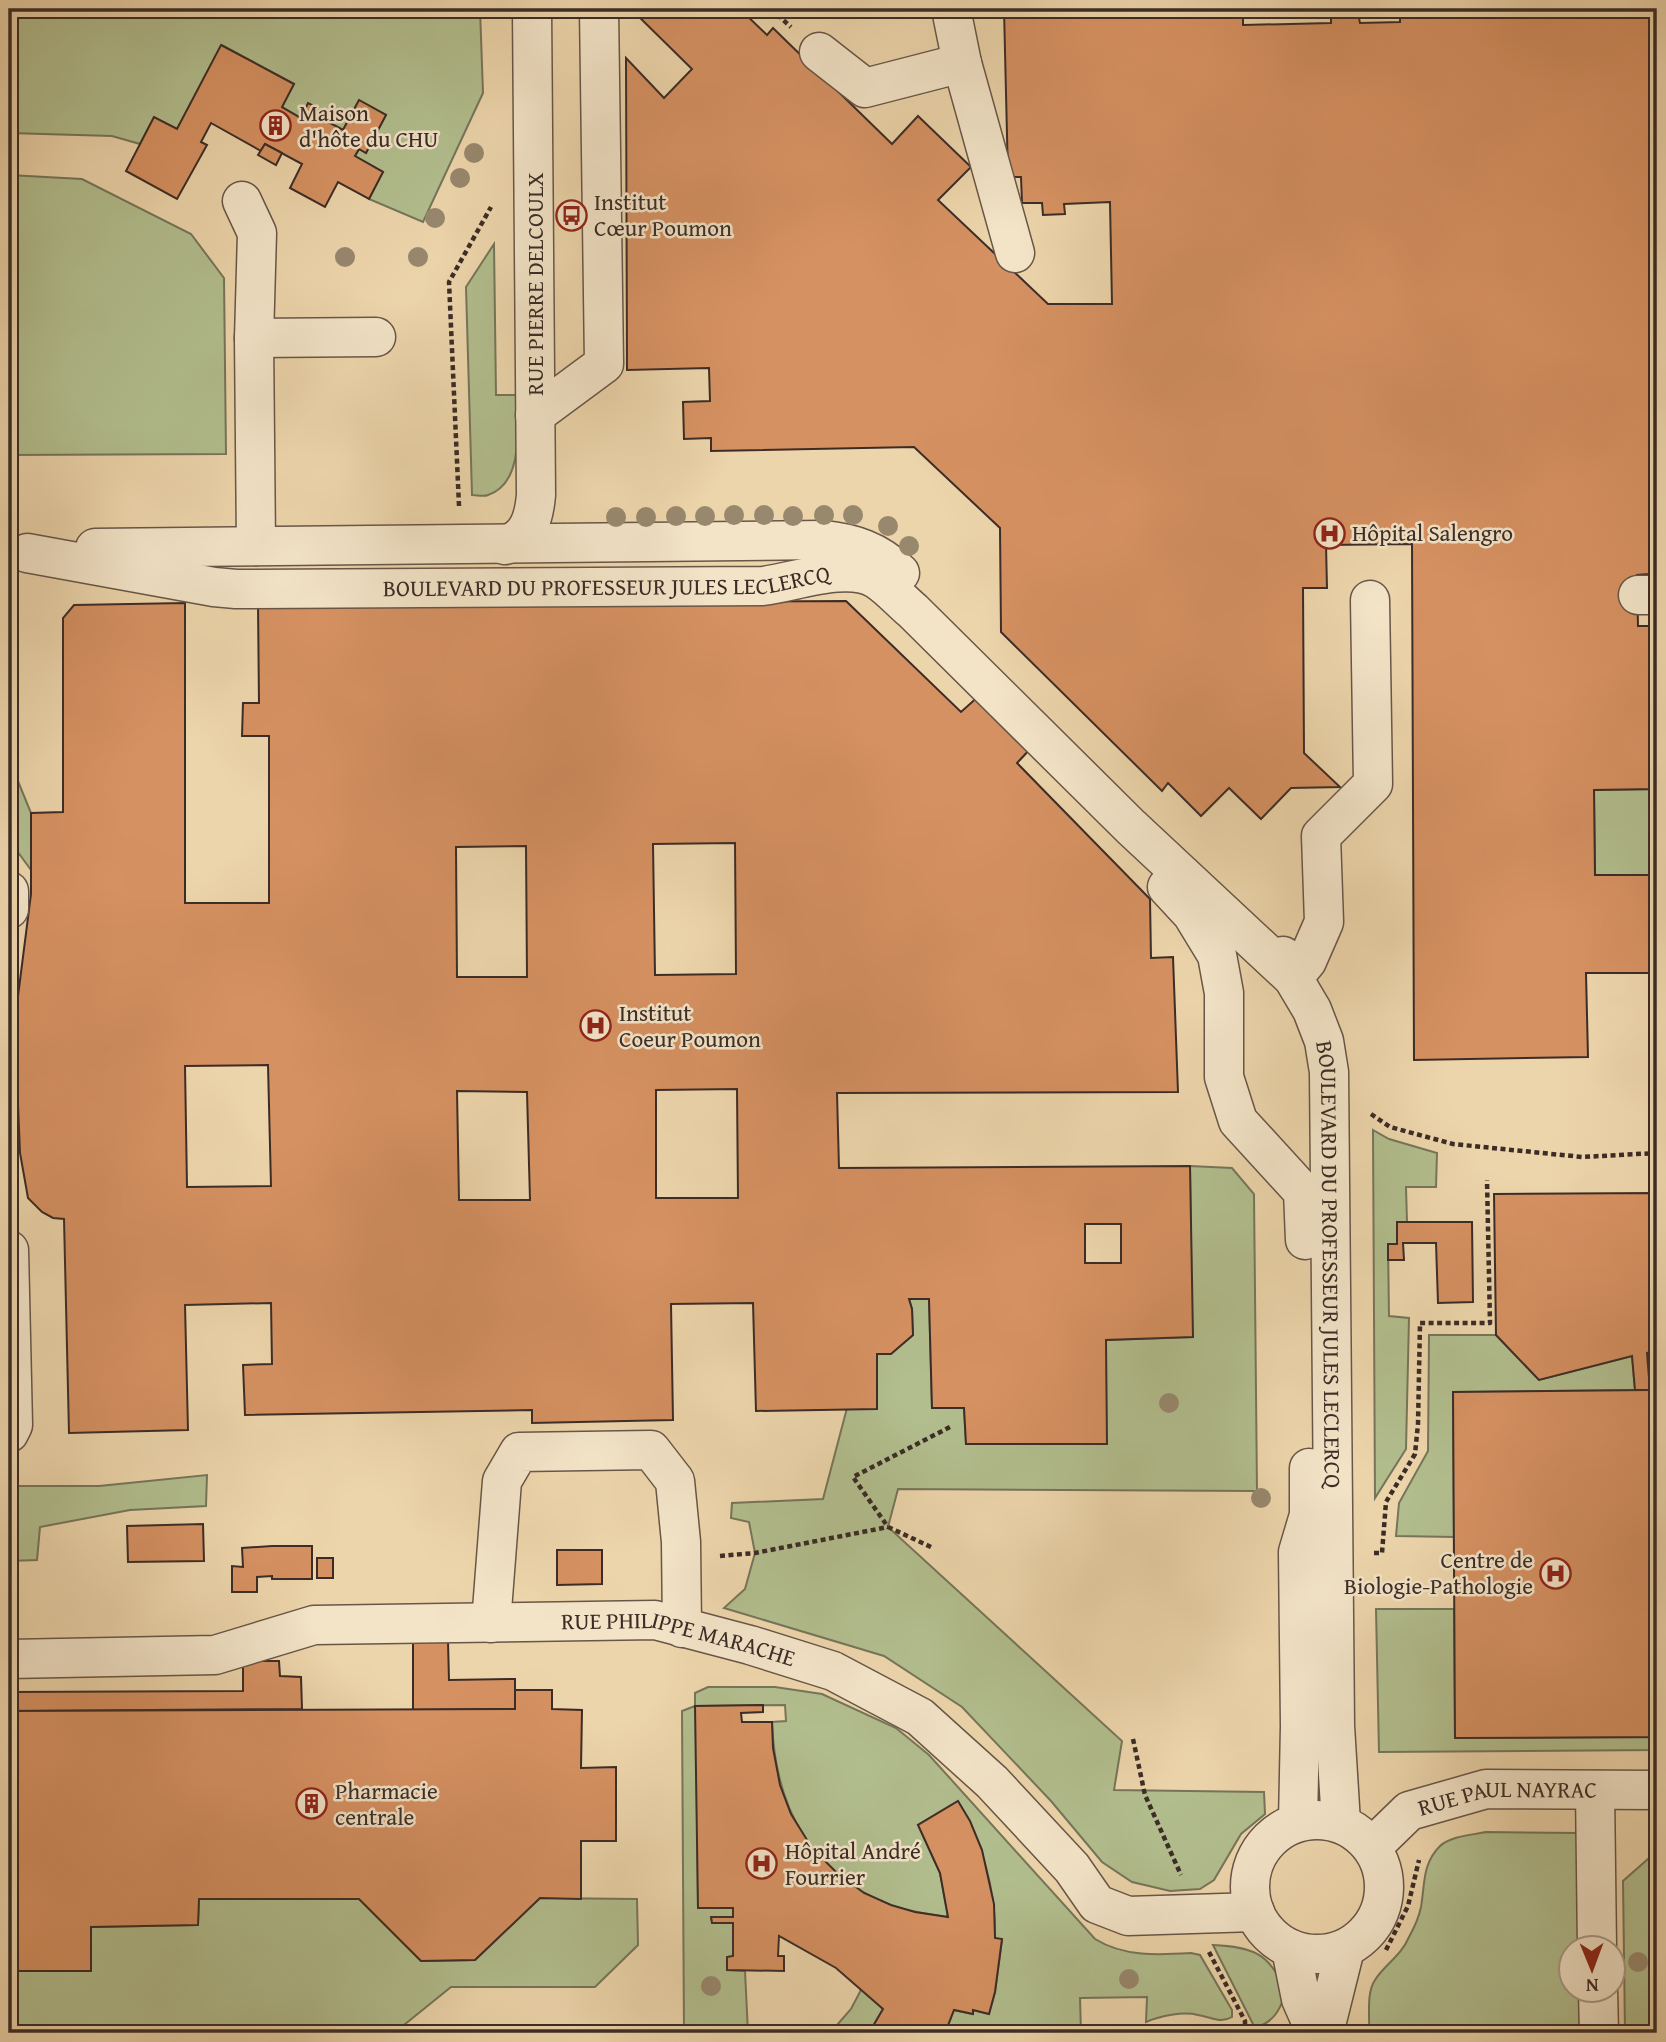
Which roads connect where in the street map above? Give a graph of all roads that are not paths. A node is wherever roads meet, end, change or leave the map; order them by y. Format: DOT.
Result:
graph roads {
  1 [pos="532,9"];
  2 [pos="599,9"];
  3 [pos="951,9"];
  4 [pos="819,52"];
  5 [pos="962,63"];
  6 [pos="243,201"];
  7 [pos="1015,253"];
  8 [pos="376,337"];
  9 [pos="254,338"];
  10 [pos="535,415"];
  11 [pos="505,545"];
  12 [pos="256,546"];
  13 [pos="15,547"];
  14 [pos="1370,600"];
  15 [pos="1101,796"];
  16 [pos="9,891"];
  17 [pos="9,909"];
  18 [pos="1293,978"];
  19 [pos="9,1250"];
  20 [pos="9,1433"];
  21 [pos="491,1623"];
  22 [pos="682,1628"];
  23 [pos="9,1658"];
  24 [pos="1595,1790"];
  25 [pos="1657,1790"];
  26 [pos="1298,1822"];
  27 [pos="1341,1823"];
  28 [pos="1372,1847"];
  29 [pos="1255,1912"];
  30 [pos="1597,1934"];
  31 [pos="1291,1950"];
  32 [pos="1361,1954"];
  33 [pos="1598,2004"];
  34 [pos="1316,2033"];
  35 [pos="1324,2033"];
  36 [pos="1599,2033"];
  1 -- 10 [label="street, RUE PIERRE DELCOULX"];
  2 -- 10 [label="street"];
  3 -- 5 [label="street"];
  4 -- 5 [label="street"];
  5 -- 7 [label="street"];
  6 -- 9 [label="street"];
  8 -- 9 [label="street"];
  9 -- 12 [label="street"];
  10 -- 11 [label="street, RUE PIERRE DELCOULX"];
  11 -- 12 [label="street, BOULEVARD DU PROFESSEUR JULES LECLERCQ"];
  11 -- 18 [label="street, BOULEVARD DU PROFESSEUR JULES LECLERCQ"];
  12 -- 13 [label="street, BOULEVARD DU PROFESSEUR JULES LECLERCQ"];
  13 -- 15 [label="street, BOULEVARD DU PROFESSEUR JULES LECLERCQ"];
  14 -- 18 [label="street"];
  15 -- 18 [label="street, BOULEVARD DU PROFESSEUR JULES LECLERCQ"];
  15 -- 26 [label="street, BOULEVARD DU PROFESSEUR JULES LECLERCQ"];
  16 -- 17 [label="street"];
  18 -- 27 [label="street, BOULEVARD DU PROFESSEUR JULES LECLERCQ"];
  19 -- 20 [label="street"];
  21 -- 22 [label="street, RUE PHILIPPE MARACHE"];
  21 -- 22 [label="street"];
  21 -- 23 [label="street, RUE PHILIPPE MARACHE"];
  22 -- 29 [label="street, RUE PHILIPPE MARACHE"];
  24 -- 25 [label="street, RUE PAUL NAYRAC"];
  24 -- 28 [label="street, RUE PAUL NAYRAC"];
  24 -- 30 [label="street"];
  26 -- 27 [label="street"];
  26 -- 29 [label="street"];
  27 -- 28 [label="street"];
  28 -- 32 [label="street"];
  29 -- 31 [label="street"];
  31 -- 32 [label="street"];
  31 -- 34 [label="street"];
  32 -- 35 [label="street"];
  33 -- 36 [label="street"];
}
